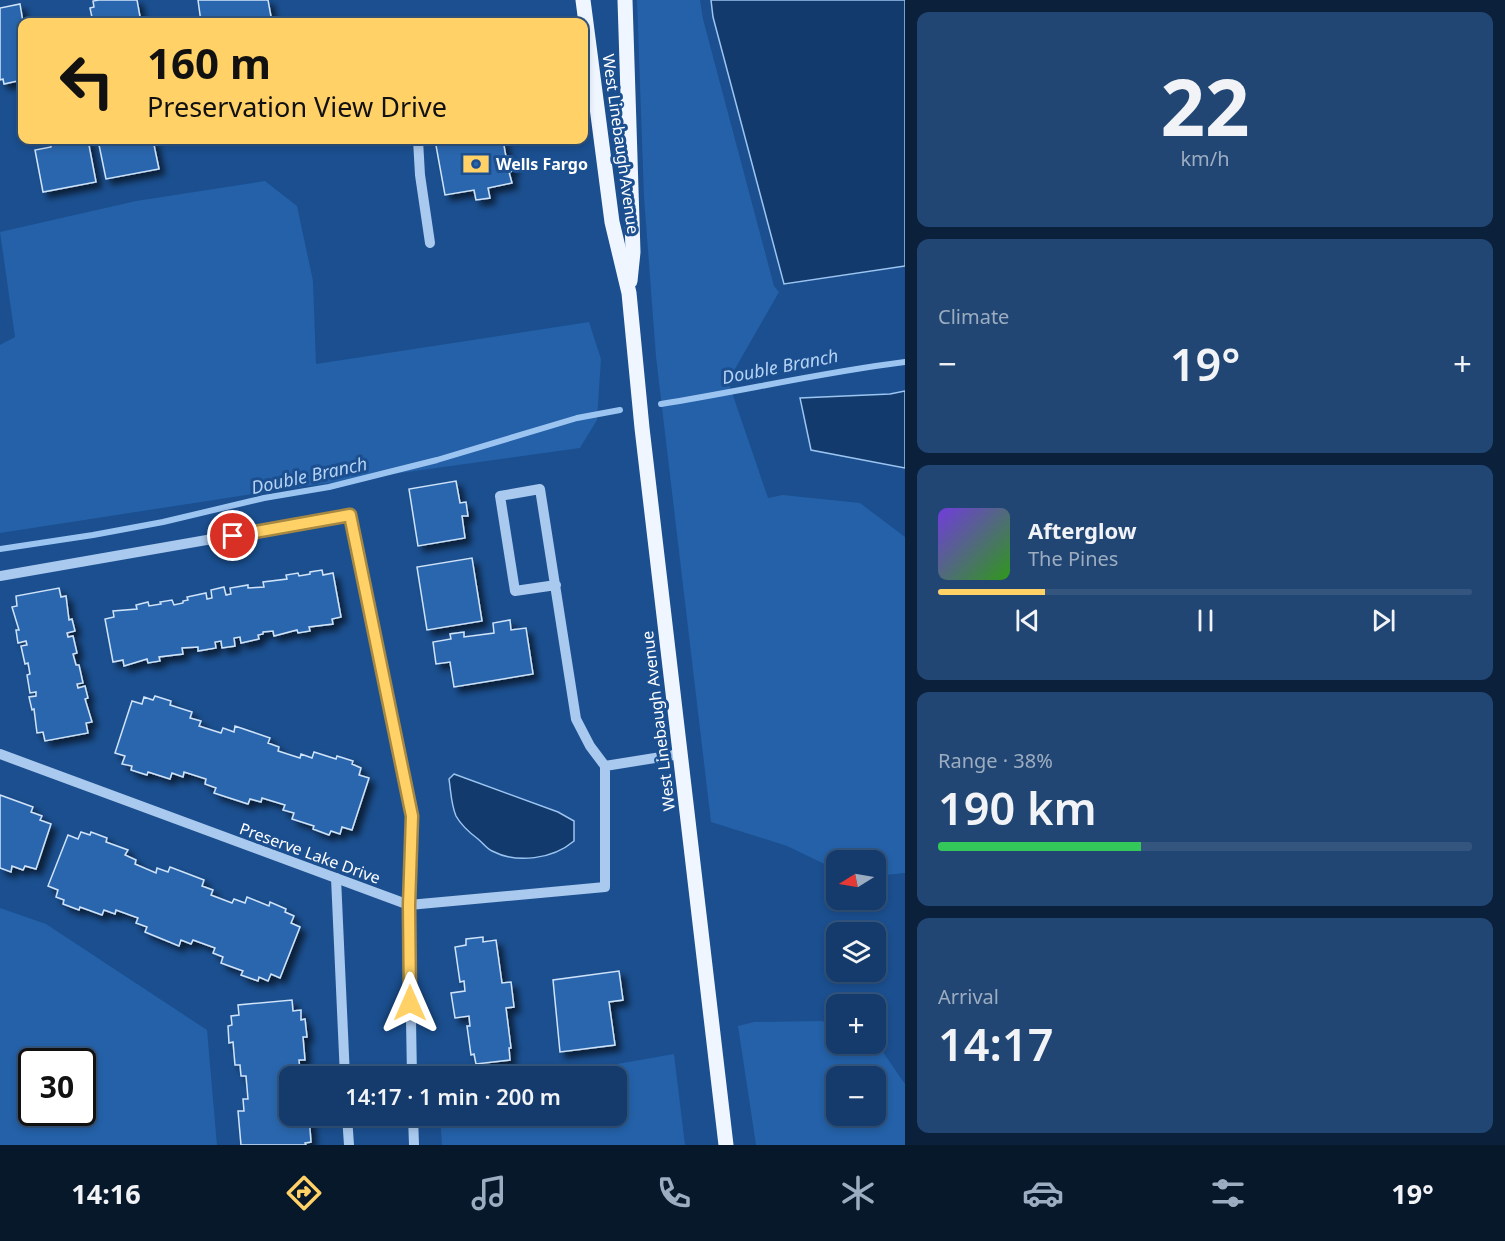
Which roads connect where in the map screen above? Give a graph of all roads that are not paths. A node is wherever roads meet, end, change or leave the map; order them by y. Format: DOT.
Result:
graph roads {
  1 [pos="583,0"];
  2 [pos="625,0"];
  3 [pos="585,18"];
  4 [pos="588,38"];
  5 [pos="418,144"];
  6 [pos="430,243"];
  7 [pos="629,293"];
  8 [pos="0,576"];
  9 [pos="556,585"];
  10 [pos="0,754"];
  11 [pos="680,754"];
  12 [pos="605,766"];
  13 [pos="336,878"];
  14 [pos="409,905"];
  15 [pos="345,1066"];
  16 [pos="412,1066"];
  17 [pos="348,1126"];
  18 [pos="413,1126"];
  19 [pos="349,1145"];
  20 [pos="414,1145"];
  21 [pos="726,1145"];
  1 -- 3 [label="main road, West Linebaugh Avenue"];
  2 -- 7 [label="main road, West Linebaugh Avenue"];
  4 -- 7 [label="main road, West Linebaugh Avenue"];
  5 -- 6 [label="street"];
  7 -- 11 [label="main road, West Linebaugh Avenue"];
  8 -- 14 [label="street"];
  9 -- 9 [label="street"];
  9 -- 12 [label="street"];
  10 -- 13 [label="street, Preserve Lake Drive"];
  11 -- 12 [label="street"];
  11 -- 21 [label="main road, West Linebaugh Avenue"];
  12 -- 14 [label="street, Preserve Lake Drive"];
  13 -- 14 [label="street, Preserve Lake Drive"];
  13 -- 15 [label="street"];
  14 -- 16 [label="street"];
  17 -- 19 [label="street"];
  18 -- 20 [label="street"];
}
